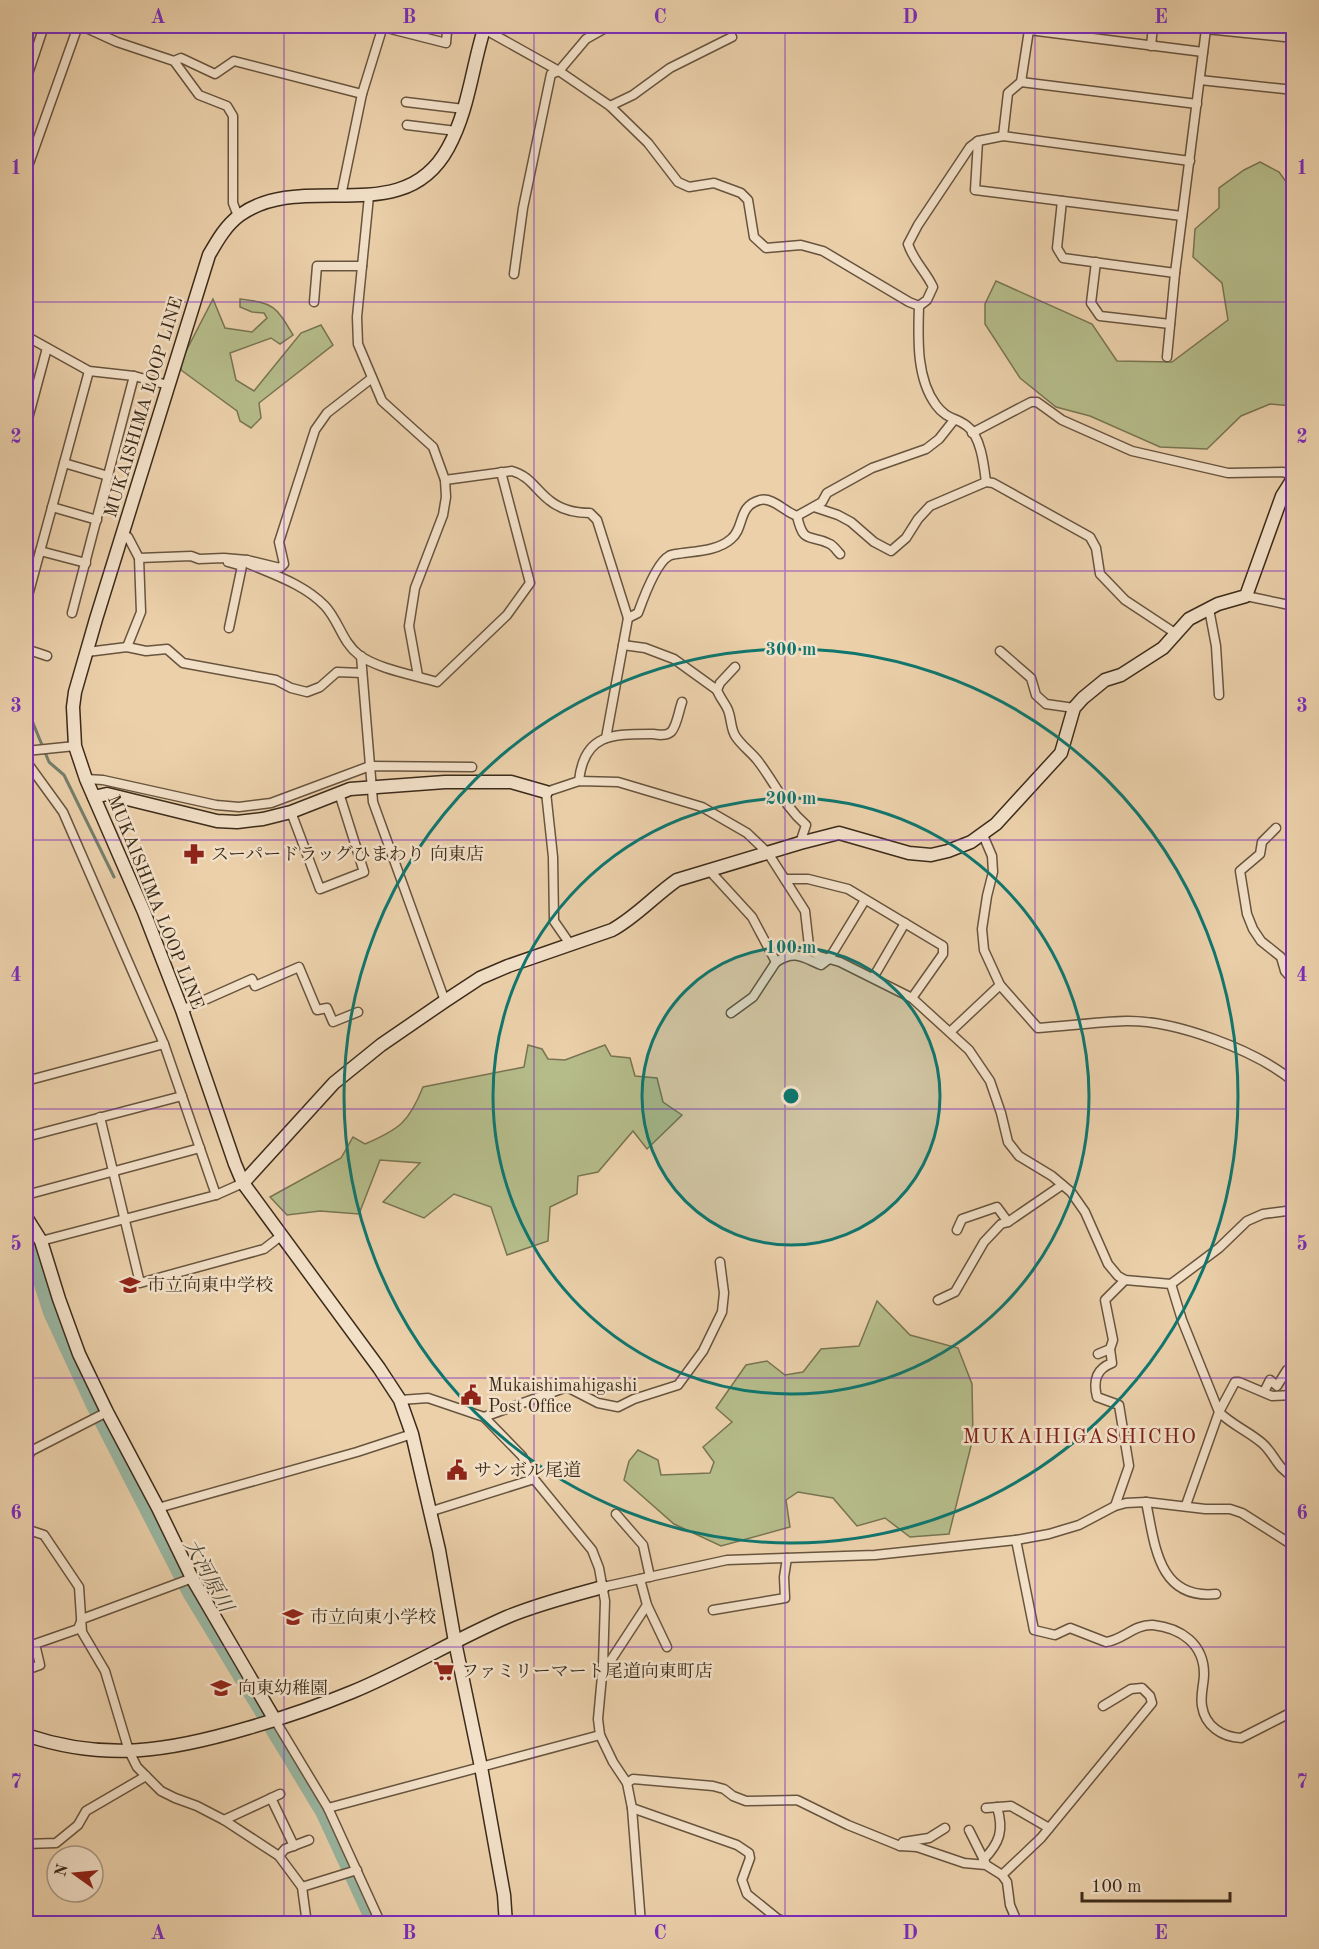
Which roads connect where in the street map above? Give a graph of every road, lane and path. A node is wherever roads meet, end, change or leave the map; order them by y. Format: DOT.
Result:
graph roads {
  1 [pos="44,26"];
  2 [pos="80,26"];
  3 [pos="383,26"];
  4 [pos="457,26"];
  5 [pos="609,26"];
  6 [pos="1153,26"];
  7 [pos="484,27"];
  8 [pos="1029,28"];
  9 [pos="732,37"];
  10 [pos="1293,38"];
  11 [pos="1150,45"];
  12 [pos="1203,52"];
  13 [pos="174,61"];
  14 [pos="559,71"];
  15 [pos="26,80"];
  16 [pos="1200,80"];
  17 [pos="1022,82"];
  18 [pos="1293,90"];
  19 [pos="362,94"];
  20 [pos="406,102"];
  21 [pos="1197,104"];
  22 [pos="610,106"];
  23 [pos="464,109"];
  24 [pos="407,125"];
  25 [pos="456,131"];
  26 [pos="1003,136"];
  27 [pos="978,141"];
  28 [pos="1190,161"];
  29 [pos="26,166"];
  30 [pos="341,196"];
  31 [pos="369,196"];
  32 [pos="1062,201"];
  33 [pos="238,216"];
  34 [pos="1182,216"];
  35 [pos="1096,262"];
  36 [pos="362,266"];
  37 [pos="1175,273"];
  38 [pos="514,274"];
  39 [pos="314,302"];
  40 [pos="919,306"];
  41 [pos="1170,324"];
  42 [pos="26,336"];
  43 [pos="47,348"];
  44 [pos="1167,357"];
  45 [pos="89,371"];
  46 [pos="134,376"];
  47 [pos="372,378"];
  48 [pos="168,385"];
  49 [pos="954,420"];
  50 [pos="26,426"];
  51 [pos="972,433"];
  52 [pos="64,463"];
  53 [pos="501,472"];
  54 [pos="108,476"];
  55 [pos="1293,476"];
  56 [pos="445,480"];
  57 [pos="986,482"];
  58 [pos="52,507"];
  59 [pos="814,507"];
  60 [pos="797,516"];
  61 [pos="97,520"];
  62 [pos="122,535"];
  63 [pos="40,551"];
  64 [pos="840,554"];
  65 [pos="139,558"];
  66 [pos="224,558"];
  67 [pos="247,560"];
  68 [pos="86,563"];
  69 [pos="1246,596"];
  70 [pos="26,603"];
  71 [pos="1293,606"];
  72 [pos="1209,609"];
  73 [pos="72,613"];
  74 [pos="628,618"];
  75 [pos="229,628"];
  76 [pos="1175,633"];
  77 [pos="623,645"];
  78 [pos="127,647"];
  79 [pos="26,649"];
  80 [pos="1000,651"];
  81 [pos="87,652"];
  82 [pos="47,656"];
  83 [pos="361,656"];
  84 [pos="735,666"];
  85 [pos="362,673"];
  86 [pos="418,676"];
  87 [pos="717,690"];
  88 [pos="1219,694"];
  89 [pos="682,702"];
  90 [pos="1074,708"];
  91 [pos="606,738"];
  92 [pos="75,746"];
  93 [pos="28,751"];
  94 [pos="26,761"];
  95 [pos="370,766"];
  96 [pos="472,767"];
  97 [pos="86,779"];
  98 [pos="579,781"];
  99 [pos="371,787"];
  100 [pos="546,792"];
  101 [pos="339,794"];
  102 [pos="94,797"];
  103 [pos="291,812"];
  104 [pos="1276,828"];
  105 [pos="983,835"];
  106 [pos="800,843"];
  107 [pos="768,853"];
  108 [pos="709,870"];
  109 [pos="785,879"];
  110 [pos="865,900"];
  111 [pos="905,924"];
  112 [pos="570,944"];
  113 [pos="829,959"];
  114 [pos="776,962"];
  115 [pos="873,978"];
  116 [pos="1293,981"];
  117 [pos="1000,985"];
  118 [pos="912,998"];
  119 [pos="445,1001"];
  120 [pos="182,1010"];
  121 [pos="358,1012"];
  122 [pos="731,1013"];
  123 [pos="950,1032"];
  124 [pos="164,1044"];
  125 [pos="26,1081"];
  126 [pos="1293,1082"];
  127 [pos="182,1096"];
  128 [pos="100,1117"];
  129 [pos="26,1137"];
  130 [pos="200,1148"];
  131 [pos="113,1171"];
  132 [pos="243,1183"];
  133 [pos="1062,1185"];
  134 [pos="26,1195"];
  135 [pos="216,1195"];
  136 [pos="1293,1210"];
  137 [pos="26,1216"];
  138 [pos="126,1218"];
  139 [pos="1008,1222"];
  140 [pos="957,1230"];
  141 [pos="282,1235"];
  142 [pos="41,1241"];
  143 [pos="720,1262"];
  144 [pos="1125,1280"];
  145 [pos="1172,1284"];
  146 [pos="938,1300"];
  147 [pos="1110,1349"];
  148 [pos="1098,1354"];
  149 [pos="1293,1375"];
  150 [pos="1264,1392"];
  151 [pos="1293,1395"];
  152 [pos="400,1400"];
  153 [pos="107,1412"];
  154 [pos="1219,1412"];
  155 [pos="484,1417"];
  156 [pos="412,1434"];
  157 [pos="26,1461"];
  158 [pos="1293,1477"];
  159 [pos="534,1479"];
  160 [pos="1146,1502"];
  161 [pos="1186,1505"];
  162 [pos="1115,1506"];
  163 [pos="158,1508"];
  164 [pos="429,1512"];
  165 [pos="616,1514"];
  166 [pos="26,1534"];
  167 [pos="1016,1540"];
  168 [pos="1293,1546"];
  169 [pos="787,1558"];
  170 [pos="650,1577"];
  171 [pos="640,1579"];
  172 [pos="184,1582"];
  173 [pos="603,1587"];
  174 [pos="1216,1594"];
  175 [pos="647,1605"];
  176 [pos="713,1610"];
  177 [pos="82,1619"];
  178 [pos="455,1642"];
  179 [pos="667,1647"];
  180 [pos="603,1665"];
  181 [pos="26,1670"];
  182 [pos="1103,1706"];
  183 [pos="1293,1711"];
  184 [pos="275,1720"];
  185 [pos="26,1735"];
  186 [pos="600,1735"];
  187 [pos="129,1750"];
  188 [pos="481,1767"];
  189 [pos="146,1776"];
  190 [pos="627,1784"];
  191 [pos="280,1794"];
  192 [pos="271,1798"];
  193 [pos="997,1807"];
  194 [pos="328,1808"];
  195 [pos="632,1808"];
  196 [pos="986,1808"];
  197 [pos="224,1820"];
  198 [pos="945,1828"];
  199 [pos="1049,1828"];
  200 [pos="969,1830"];
  201 [pos="309,1840"];
  202 [pos="26,1844"];
  203 [pos="294,1846"];
  204 [pos="900,1846"];
  205 [pos="279,1856"];
  206 [pos="985,1863"];
  207 [pos="357,1870"];
  208 [pos="1002,1875"];
  209 [pos="302,1887"];
  210 [pos="307,1923"];
  211 [pos="381,1923"];
  212 [pos="506,1923"];
  213 [pos="640,1923"];
  214 [pos="791,1923"];
  215 [pos="1018,1923"];
  1 -- 15 [label="street"];
  2 -- 13 [label="street"];
  2 -- 29 [label="street"];
  3 -- 4 [label="street"];
  3 -- 19 [label="street"];
  5 -- 14 [label="street"];
  6 -- 11 [label="street"];
  7 -- 14 [label="street"];
  7 -- 23 [label="street, MUKAISHIMA LOOP LINE"];
  8 -- 11 [label="street"];
  8 -- 17 [label="street"];
  9 -- 22 [label="street"];
  10 -- 12 [label="street"];
  11 -- 12 [label="street"];
  12 -- 16 [label="street"];
  13 -- 19 [label="street"];
  13 -- 33 [label="street"];
  14 -- 22 [label="street"];
  14 -- 38 [label="street"];
  16 -- 18 [label="street"];
  16 -- 21 [label="street"];
  17 -- 21 [label="street"];
  17 -- 26 [label="street"];
  19 -- 30 [label="street"];
  20 -- 23 [label="street"];
  21 -- 28 [label="street"];
  22 -- 40 [label="street"];
  23 -- 25 [label="street, MUKAISHIMA LOOP LINE"];
  24 -- 25 [label="street"];
  25 -- 31 [label="street, MUKAISHIMA LOOP LINE"];
  26 -- 27 [label="street"];
  26 -- 28 [label="street"];
  27 -- 32 [label="street"];
  27 -- 40 [label="street"];
  28 -- 34 [label="street"];
  30 -- 31 [label="street, MUKAISHIMA LOOP LINE"];
  30 -- 33 [label="street, MUKAISHIMA LOOP LINE"];
  31 -- 36 [label="street"];
  32 -- 34 [label="street"];
  32 -- 35 [label="street"];
  33 -- 48 [label="street, MUKAISHIMA LOOP LINE"];
  34 -- 37 [label="street"];
  35 -- 37 [label="street"];
  35 -- 41 [label="street"];
  36 -- 39 [label="street"];
  36 -- 47 [label="street"];
  37 -- 41 [label="street"];
  40 -- 49 [label="street"];
  41 -- 44 [label="street"];
  42 -- 43 [label="street"];
  43 -- 45 [label="street"];
  43 -- 50 [label="street"];
  45 -- 46 [label="street"];
  45 -- 52 [label="street"];
  46 -- 48 [label="street"];
  46 -- 54 [label="street"];
  47 -- 56 [label="street"];
  47 -- 67 [label="street"];
  48 -- 62 [label="street, MUKAISHIMA LOOP LINE"];
  49 -- 51 [label="street"];
  49 -- 59 [label="street"];
  51 -- 55 [label="street"];
  51 -- 57 [label="street"];
  52 -- 54 [label="street"];
  52 -- 58 [label="street"];
  53 -- 56 [label="street"];
  53 -- 74 [label="street"];
  53 -- 86 [label="street"];
  54 -- 61 [label="street"];
  55 -- 69 [label="street"];
  56 -- 86 [label="street"];
  57 -- 59 [label="street"];
  57 -- 76 [label="street"];
  58 -- 61 [label="street"];
  58 -- 63 [label="street"];
  59 -- 60 [label="street"];
  60 -- 64 [label="street"];
  60 -- 74 [label="street"];
  61 -- 68 [label="street"];
  62 -- 65 [label="street"];
  62 -- 81 [label="street, MUKAISHIMA LOOP LINE"];
  63 -- 68 [label="street"];
  63 -- 70 [label="street"];
  65 -- 66 [label="street"];
  65 -- 78 [label="street"];
  66 -- 67 [label="street"];
  66 -- 75 [label="street"];
  67 -- 83 [label="street"];
  68 -- 73 [label="street"];
  69 -- 71 [label="street"];
  69 -- 72 [label="street"];
  72 -- 76 [label="street"];
  72 -- 88 [label="street"];
  74 -- 77 [label="street"];
  76 -- 90 [label="street"];
  77 -- 87 [label="street"];
  77 -- 91 [label="street"];
  78 -- 81 [label="street"];
  78 -- 85 [label="street"];
  79 -- 82 [label="street"];
  80 -- 90 [label="street"];
  81 -- 92 [label="street, MUKAISHIMA LOOP LINE"];
  83 -- 85 [label="street"];
  83 -- 86 [label="street"];
  84 -- 87 [label="street"];
  85 -- 95 [label="street"];
  87 -- 106 [label="street"];
  89 -- 91 [label="street"];
  90 -- 105 [label="street"];
  91 -- 98 [label="street"];
  92 -- 93 [label="street"];
  92 -- 97 [label="street, MUKAISHIMA LOOP LINE"];
  94 -- 124 [label="street"];
  95 -- 96 [label="street"];
  95 -- 97 [label="street"];
  95 -- 99 [label="street"];
  97 -- 102 [label="street, MUKAISHIMA LOOP LINE"];
  98 -- 100 [label="street"];
  98 -- 107 [label="street"];
  99 -- 100 [label="street"];
  99 -- 101 [label="street"];
  99 -- 119 [label="street"];
  100 -- 112 [label="street"];
  101 -- 103 [label="street"];
  101 -- 103 [label="street"];
  102 -- 103 [label="street"];
  102 -- 120 [label="street, MUKAISHIMA LOOP LINE"];
  104 -- 116 [label="street"];
  105 -- 106 [label="street"];
  105 -- 117 [label="street"];
  106 -- 107 [label="street"];
  107 -- 108 [label="street"];
  107 -- 109 [label="street"];
  108 -- 112 [label="street"];
  108 -- 114 [label="street"];
  109 -- 110 [label="street"];
  109 -- 113 [label="street"];
  110 -- 111 [label="street"];
  110 -- 113 [label="street"];
  111 -- 115 [label="street"];
  111 -- 118 [label="street"];
  112 -- 119 [label="street"];
  113 -- 114 [label="street"];
  113 -- 115 [label="street"];
  114 -- 122 [label="street"];
  115 -- 118 [label="street"];
  117 -- 123 [label="street"];
  117 -- 126 [label="street"];
  118 -- 123 [label="street"];
  119 -- 132 [label="street"];
  120 -- 121 [label="street"];
  120 -- 132 [label="street, MUKAISHIMA LOOP LINE"];
  123 -- 133 [label="street"];
  124 -- 125 [label="street"];
  124 -- 127 [label="street"];
  127 -- 128 [label="street"];
  127 -- 130 [label="street"];
  128 -- 129 [label="street"];
  128 -- 131 [label="street"];
  130 -- 131 [label="street"];
  130 -- 135 [label="street"];
  131 -- 134 [label="street"];
  131 -- 138 [label="street"];
  132 -- 135 [label="street"];
  132 -- 141 [label="street, MUKAISHIMA LOOP LINE"];
  133 -- 139 [label="street"];
  133 -- 144 [label="street"];
  135 -- 138 [label="street"];
  136 -- 145 [label="street"];
  137 -- 142 [label="street"];
  138 -- 141 [label="street"];
  138 -- 142 [label="street"];
  139 -- 140 [label="street"];
  139 -- 146 [label="street"];
  141 -- 152 [label="street, MUKAISHIMA LOOP LINE"];
  142 -- 153 [label="street"];
  143 -- 155 [label="street"];
  144 -- 145 [label="street"];
  144 -- 147 [label="street"];
  145 -- 154 [label="street"];
  147 -- 148 [label="street"];
  147 -- 162 [label="street"];
  149 -- 150 [label="street"];
  150 -- 151 [label="street"];
  150 -- 154 [label="street"];
  152 -- 155 [label="street"];
  152 -- 156 [label="street, MUKAISHIMA LOOP LINE"];
  153 -- 157 [label="street"];
  153 -- 163 [label="street"];
  154 -- 158 [label="street"];
  154 -- 161 [label="street"];
  155 -- 159 [label="street"];
  156 -- 163 [label="street"];
  156 -- 164 [label="street, MUKAISHIMA LOOP LINE"];
  159 -- 164 [label="street"];
  159 -- 173 [label="street"];
  160 -- 161 [label="street"];
  160 -- 162 [label="street"];
  160 -- 174 [label="street"];
  161 -- 168 [label="street"];
  162 -- 167 [label="street"];
  163 -- 184 [label="street"];
  164 -- 178 [label="street, MUKAISHIMA LOOP LINE"];
  165 -- 170 [label="street"];
  166 -- 177 [label="street"];
  167 -- 169 [label="street"];
  167 -- 183 [label="street"];
  169 -- 170 [label="street"];
  169 -- 176 [label="street"];
  170 -- 171 [label="street"];
  171 -- 173 [label="street"];
  171 -- 175 [label="street"];
  172 -- 177 [label="street"];
  173 -- 178 [label="street"];
  173 -- 180 [label="street"];
  175 -- 179 [label="street"];
  175 -- 180 [label="street"];
  177 -- 181 [label="street"];
  177 -- 187 [label="street"];
  178 -- 184 [label="street"];
  178 -- 188 [label="street, MUKAISHIMA LOOP LINE"];
  180 -- 186 [label="street"];
  182 -- 199 [label="street"];
  184 -- 187 [label="street"];
  184 -- 194 [label="street"];
  185 -- 187 [label="street"];
  186 -- 188 [label="street"];
  186 -- 190 [label="street"];
  187 -- 189 [label="street"];
  188 -- 194 [label="street"];
  188 -- 212 [label="street, MUKAISHIMA LOOP LINE"];
  189 -- 197 [label="street"];
  189 -- 202 [label="street"];
  190 -- 195 [label="street"];
  190 -- 204 [label="street"];
  191 -- 192 [label="street"];
  192 -- 197 [label="street"];
  192 -- 203 [label="street"];
  193 -- 196 [label="street"];
  193 -- 199 [label="street"];
  193 -- 206 [label="street"];
  194 -- 207 [label="street"];
  195 -- 213 [label="street"];
  195 -- 214 [label="street"];
  197 -- 205 [label="street"];
  198 -- 204 [label="street"];
  199 -- 208 [label="street"];
  200 -- 206 [label="street"];
  201 -- 203 [label="street"];
  203 -- 205 [label="street"];
  204 -- 206 [label="street"];
  205 -- 209 [label="street"];
  206 -- 208 [label="street"];
  207 -- 209 [label="street"];
  207 -- 211 [label="street"];
  208 -- 215 [label="street"];
  209 -- 210 [label="street"];
}
